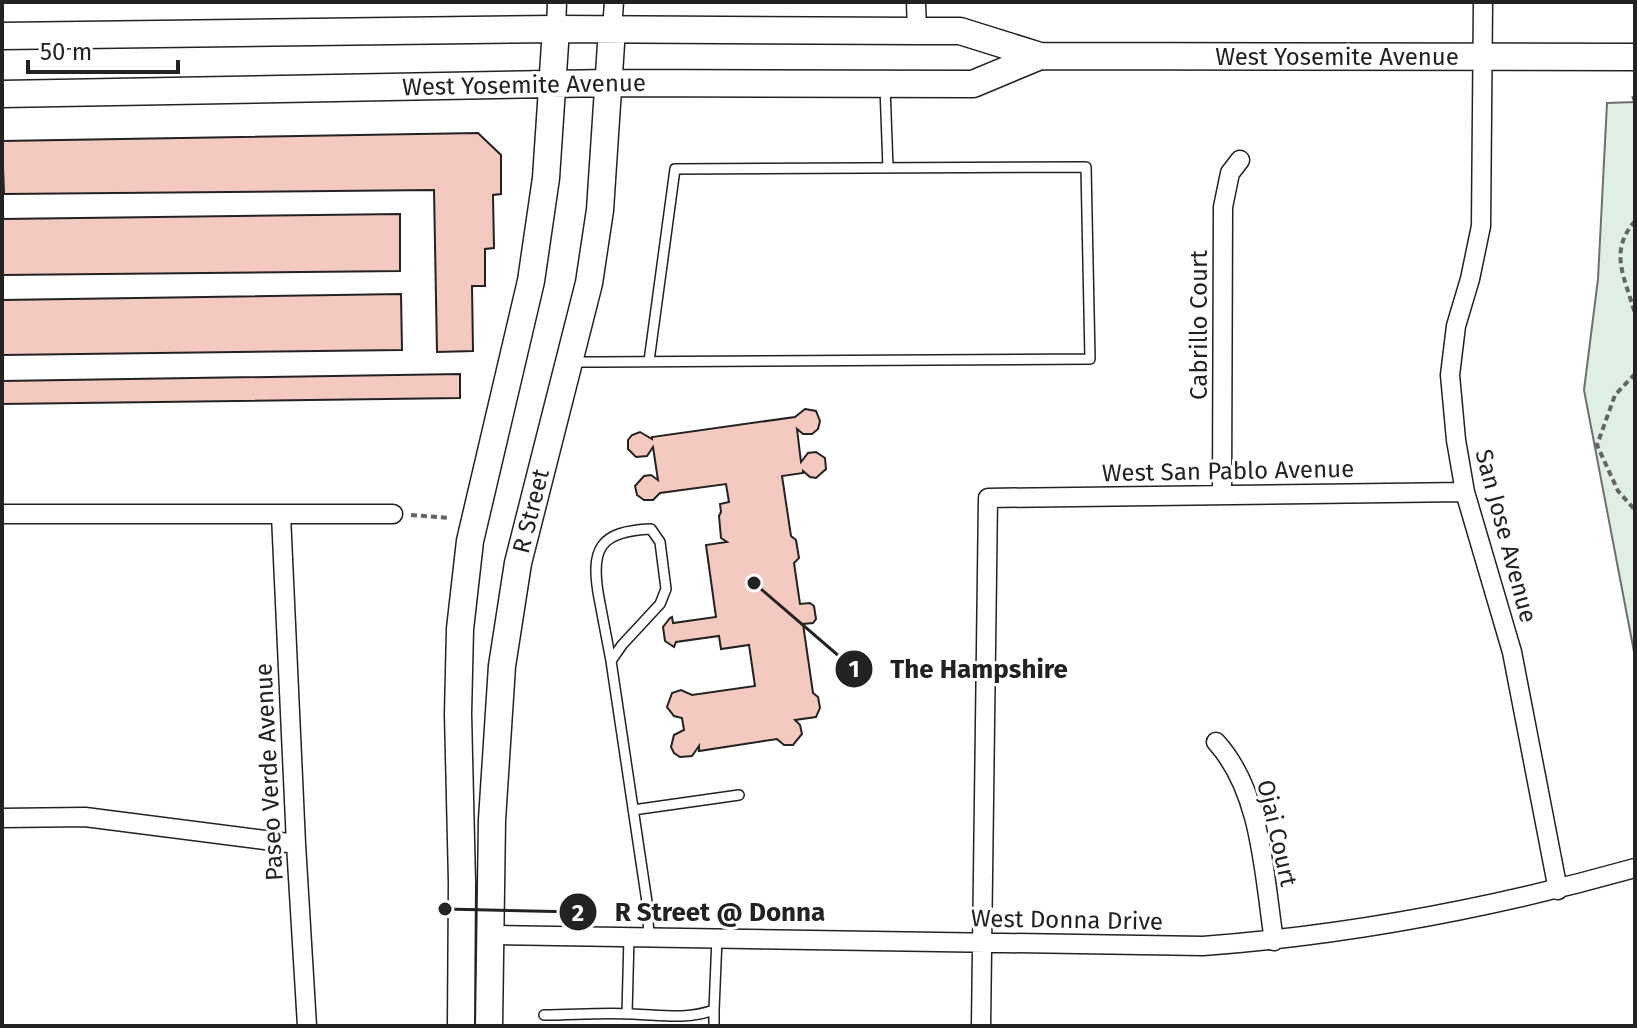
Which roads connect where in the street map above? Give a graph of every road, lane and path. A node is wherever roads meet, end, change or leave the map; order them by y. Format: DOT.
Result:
graph roads {
  1 [pos="557,2"];
  2 [pos="614,2"];
  3 [pos="917,2"];
  4 [pos="1483,2"];
  5 [pos="556,29"];
  6 [pos="612,29"];
  7 [pos="917,31"];
  8 [pos="2,36"];
  9 [pos="1040,56"];
  10 [pos="1482,57"];
  11 [pos="1635,57"];
  12 [pos="609,83"];
  13 [pos="552,84"];
  14 [pos="885,84"];
  15 [pos="2,94"];
  16 [pos="1240,160"];
  17 [pos="888,168"];
  18 [pos="1635,221"];
  19 [pos="1635,314"];
  20 [pos="649,361"];
  21 [pos="569,362"];
  22 [pos="1635,374"];
  23 [pos="1465,492"];
  24 [pos="1222,495"];
  25 [pos="1635,510"];
  26 [pos="2,514"];
  27 [pos="393,514"];
  28 [pos="281,515"];
  29 [pos="449,518"];
  30 [pos="611,661"];
  31 [pos="1216,742"];
  32 [pos="739,795"];
  33 [pos="633,810"];
  34 [pos="2,818"];
  35 [pos="296,844"];
  36 [pos="1635,868"];
  37 [pos="1558,890"];
  38 [pos="491,935"];
  39 [pos="629,937"];
  40 [pos="649,937"];
  41 [pos="717,938"];
  42 [pos="1274,941"];
  43 [pos="982,942"];
  44 [pos="714,1010"];
  45 [pos="627,1014"];
  46 [pos="544,1015"];
  47 [pos="307,1026"];
  48 [pos="461,1026"];
  49 [pos="489,1026"];
  50 [pos="714,1026"];
  51 [pos="981,1026"];
  1 -- 5 [label="street"];
  2 -- 6 [label="street, R Street"];
  3 -- 7 [label="street"];
  4 -- 10 [label="street, San Jose Avenue"];
  5 -- 6 [label="main road, West Yosemite Avenue"];
  5 -- 8 [label="main road, West Yosemite Avenue"];
  5 -- 13 [label="main road"];
  6 -- 7 [label="main road, West Yosemite Avenue"];
  6 -- 12 [label="main road, R Street"];
  7 -- 9 [label="main road, West Yosemite Avenue"];
  9 -- 10 [label="main road, West Yosemite Avenue"];
  9 -- 14 [label="main road, West Yosemite Avenue"];
  10 -- 11 [label="main road, West Yosemite Avenue"];
  10 -- 23 [label="street, San Jose Avenue"];
  12 -- 13 [label="main road, West Yosemite Avenue"];
  12 -- 14 [label="main road, West Yosemite Avenue"];
  12 -- 21 [label="main road, R Street"];
  13 -- 15 [label="main road, West Yosemite Avenue"];
  13 -- 48 [label="main road"];
  14 -- 17 [label="lane"];
  16 -- 24 [label="street, Cabrillo Court"];
  17 -- 20 [label="lane"];
  17 -- 20 [label="lane"];
  18 -- 19 [label="path"];
  20 -- 21 [label="lane"];
  21 -- 38 [label="main road, R Street"];
  22 -- 25 [label="path"];
  23 -- 24 [label="street, West San Pablo Avenue"];
  23 -- 37 [label="street, San Jose Avenue"];
  24 -- 43 [label="street, West San Pablo Avenue"];
  26 -- 28 [label="street"];
  27 -- 28 [label="street"];
  27 -- 29 [label="path"];
  28 -- 35 [label="street, Paseo Verde Avenue"];
  30 -- 30 [label="lane"];
  30 -- 33 [label="lane"];
  31 -- 42 [label="street, Ojai Court"];
  32 -- 33 [label="lane"];
  33 -- 40 [label="lane"];
  34 -- 35 [label="street"];
  35 -- 47 [label="street, Paseo Verde Avenue"];
  36 -- 37 [label="street, West Donna Drive"];
  37 -- 42 [label="street, West Donna Drive"];
  38 -- 39 [label="street, West Donna Drive"];
  38 -- 49 [label="main road, R Street"];
  39 -- 40 [label="street, West Donna Drive"];
  39 -- 45 [label="lane"];
  40 -- 41 [label="street, West Donna Drive"];
  41 -- 43 [label="street, West Donna Drive"];
  41 -- 44 [label="lane"];
  42 -- 43 [label="street, West Donna Drive"];
  43 -- 51 [label="street"];
  44 -- 45 [label="lane"];
  44 -- 50 [label="lane"];
  45 -- 46 [label="lane"];
}
